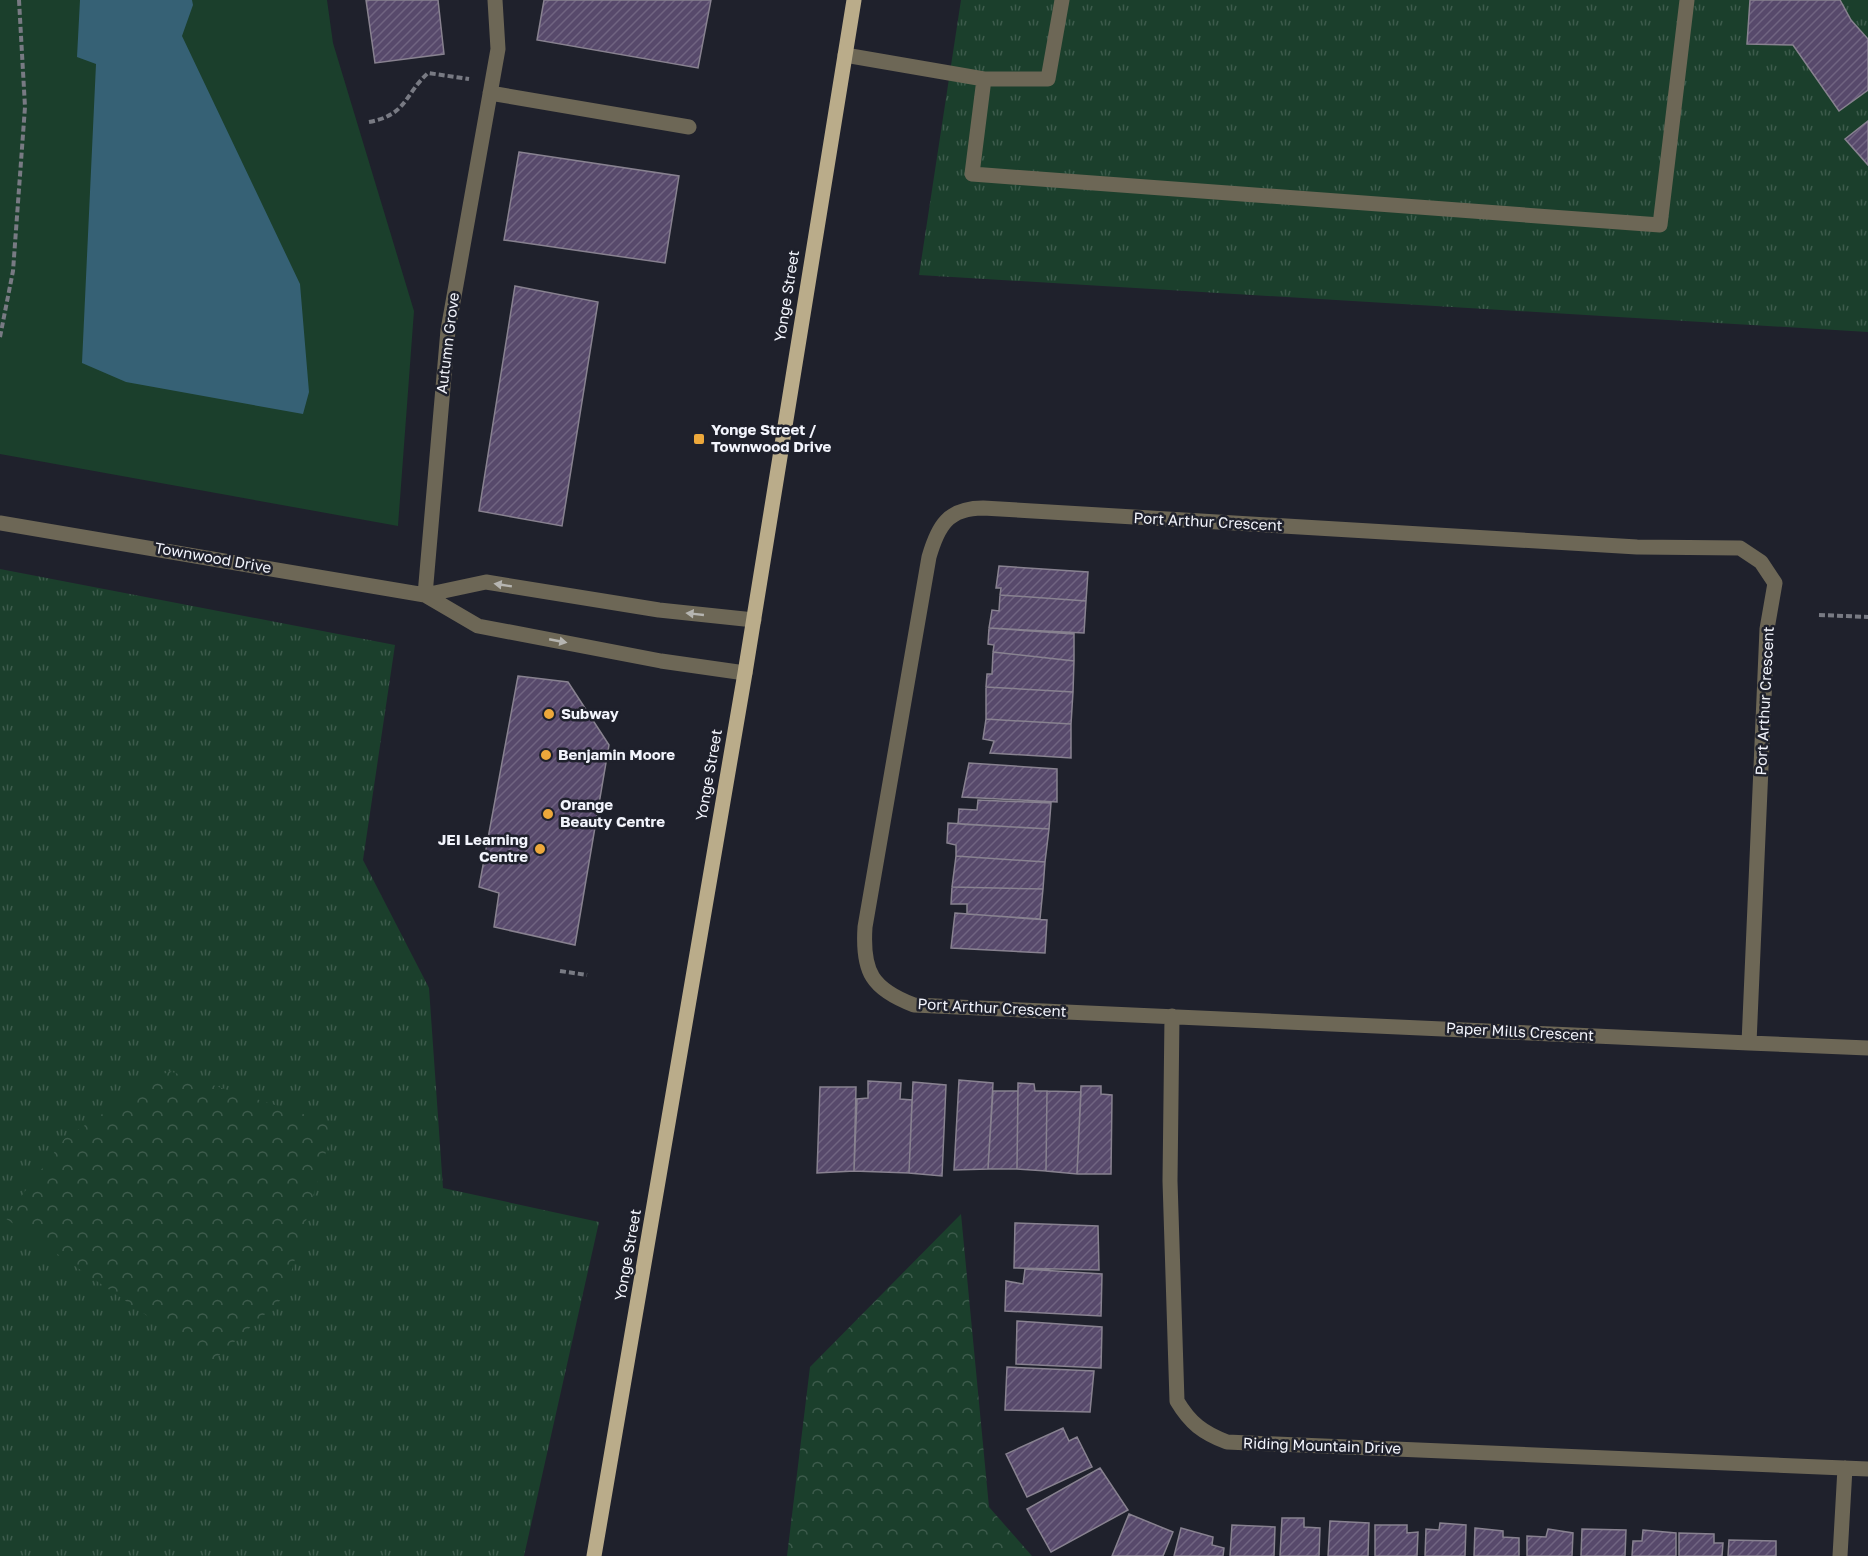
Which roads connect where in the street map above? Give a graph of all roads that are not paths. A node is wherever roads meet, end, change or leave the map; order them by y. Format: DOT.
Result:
graph roads {
  1 [pos="495,0"];
  2 [pos="854,0"];
  3 [pos="1062,0"];
  4 [pos="1687,0"];
  5 [pos="844,55"];
  6 [pos="984,79"];
  7 [pos="490,93"];
  8 [pos="689,127"];
  9 [pos="0,523"];
  10 [pos="425,595"];
  11 [pos="753,620"];
  12 [pos="745,673"];
  13 [pos="1172,1016"];
  14 [pos="1749,1043"];
  15 [pos="1868,1048"];
  16 [pos="1845,1468"];
  17 [pos="1868,1469"];
  18 [pos="594,1556"];
  19 [pos="1840,1556"];
  1 -- 7 [label="street, Autumn Grove"];
  2 -- 5 [label="main road, Yonge Street"];
  3 -- 6 [label="street"];
  4 -- 6 [label="street"];
  5 -- 6 [label="street"];
  5 -- 11 [label="main road, Yonge Street"];
  7 -- 8 [label="street"];
  7 -- 10 [label="street, Autumn Grove"];
  9 -- 10 [label="street, Townwood Drive"];
  11 -- 10 [label="street, Townwood Drive, one-way"];
  10 -- 12 [label="street, Townwood Drive, one-way"];
  11 -- 12 [label="main road, Yonge Street"];
  12 -- 18 [label="main road, Yonge Street"];
  13 -- 14 [label="street, Paper Mills Crescent"];
  13 -- 14 [label="street, Port Arthur Crescent"];
  13 -- 16 [label="street, Riding Mountain Drive"];
  14 -- 15 [label="street, Paper Mills Crescent"];
  16 -- 17 [label="street, Riding Mountain Drive"];
  16 -- 19 [label="street"];
}
